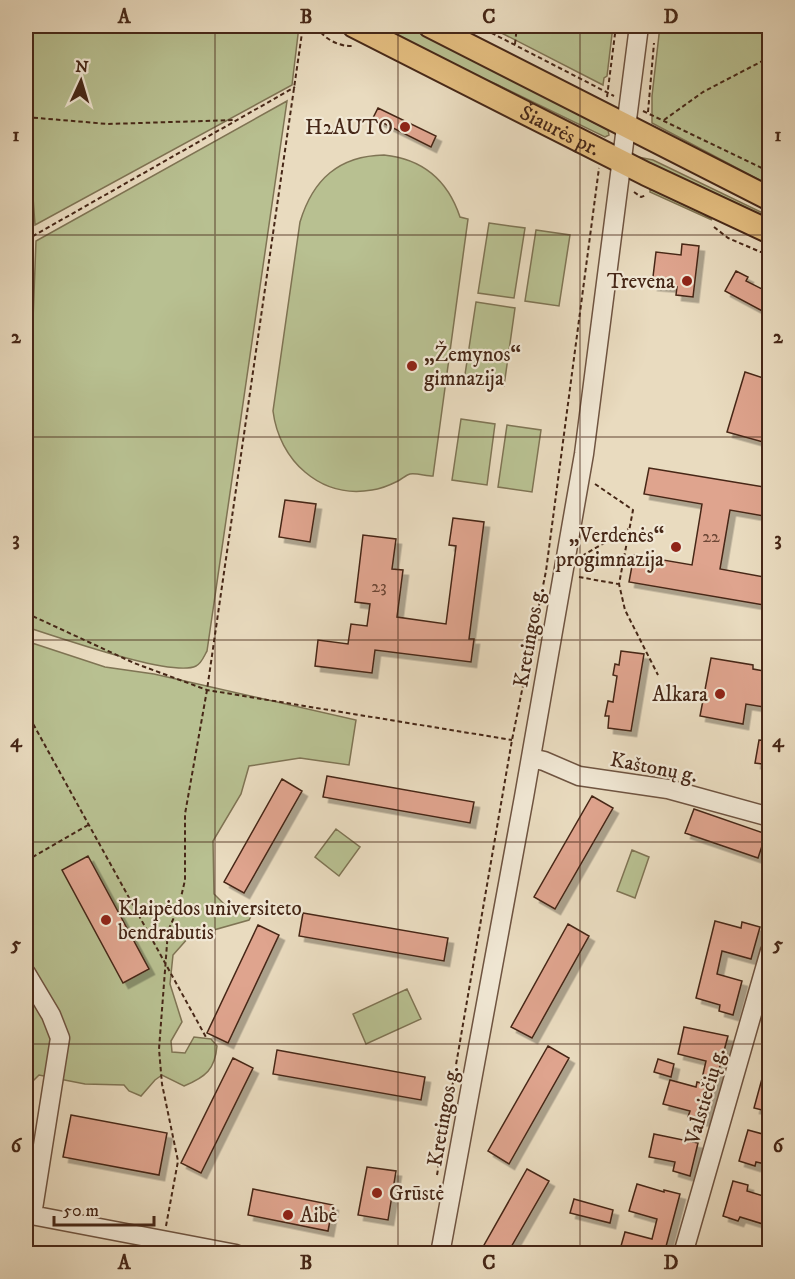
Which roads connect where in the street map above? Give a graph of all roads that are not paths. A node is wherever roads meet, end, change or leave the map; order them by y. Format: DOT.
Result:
graph roads {
  1 [pos="354,26"];
  2 [pos="430,26"];
  3 [pos="639,26"];
  4 [pos="629,115"];
  5 [pos="621,171"];
  6 [pos="770,199"];
  7 [pos="770,232"];
  8 [pos="531,759"];
  9 [pos="770,817"];
  10 [pos="770,951"];
  11 [pos="26,972"];
  12 [pos="29,1215"];
  13 [pos="236,1254"];
  14 [pos="440,1254"];
  15 [pos="683,1254"];
  1 -- 5 [label="main road, Šiaurės pr."];
  2 -- 4 [label="main road, Šiaurės pr."];
  3 -- 4 [label="street, Kretingos g."];
  4 -- 5 [label="street, Kretingos g."];
  4 -- 6 [label="main road, Šiaurės pr."];
  5 -- 7 [label="main road, Šiaurės pr."];
  5 -- 8 [label="street, Kretingos g."];
  8 -- 9 [label="street, Kaštonų g."];
  8 -- 14 [label="street, Kretingos g."];
  10 -- 15 [label="street, Valstiečių g."];
  11 -- 12 [label="street"];
  12 -- 13 [label="street"];
}
